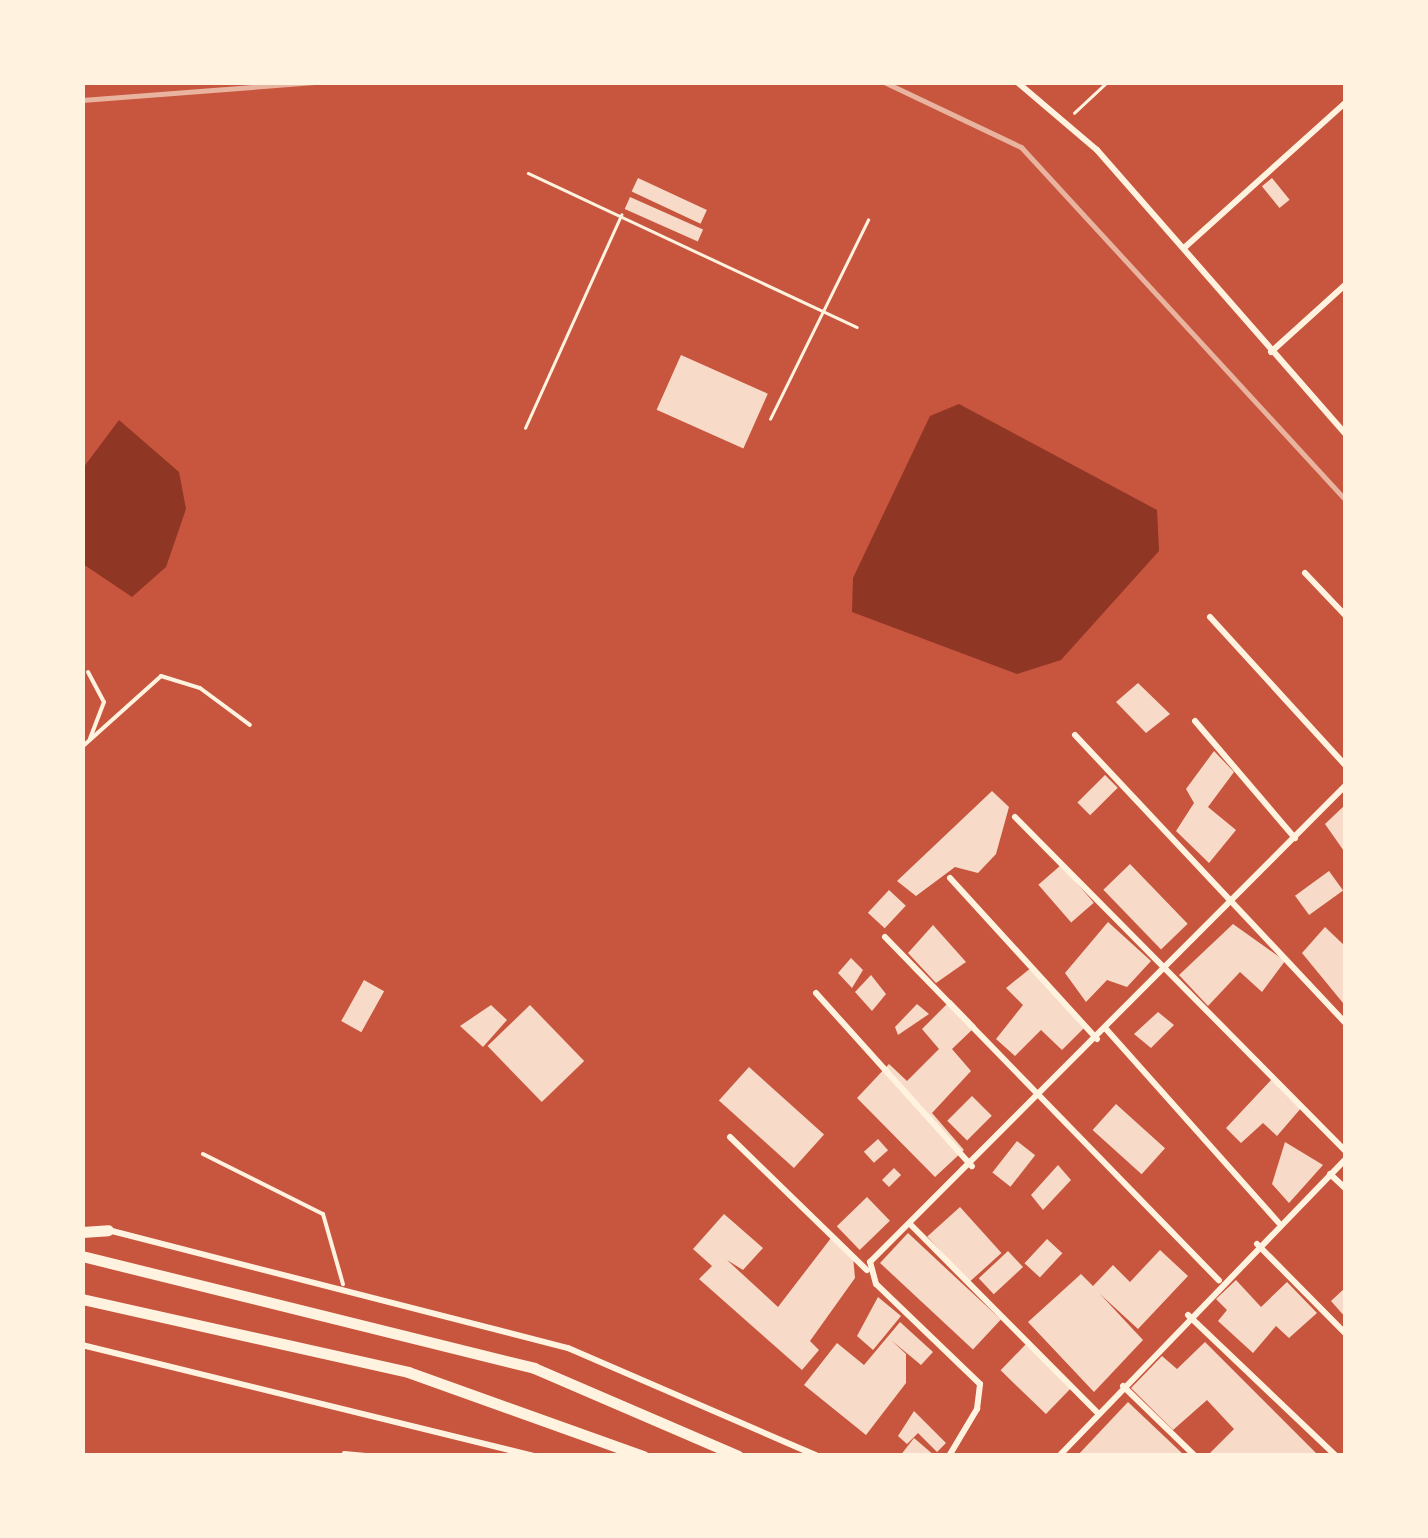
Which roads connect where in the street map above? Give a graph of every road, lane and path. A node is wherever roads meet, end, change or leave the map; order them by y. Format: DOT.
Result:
graph roads {
  1 [pos="1017,82"];
  2 [pos="1107,82"];
  3 [pos="1346,102"];
  4 [pos="1065,121"];
  5 [pos="528,173"];
  6 [pos="621,216"];
  7 [pos="868,220"];
  8 [pos="1184,248"];
  9 [pos="1346,284"];
  10 [pos="822,310"];
  11 [pos="856,326"];
  12 [pos="1270,352"];
  13 [pos="770,419"];
  14 [pos="525,428"];
  15 [pos="1346,434"];
  16 [pos="1304,572"];
  17 [pos="1346,616"];
  18 [pos="1210,618"];
  19 [pos="88,672"];
  20 [pos="1195,722"];
  21 [pos="250,724"];
  22 [pos="1076,736"];
  23 [pos="88,742"];
  24 [pos="82,746"];
  25 [pos="1346,766"];
  26 [pos="1346,785"];
  27 [pos="1016,817"];
  28 [pos="1295,838"];
  29 [pos="950,878"];
  30 [pos="1234,902"];
  31 [pos="886,937"];
  32 [pos="1167,968"];
  33 [pos="816,993"];
  34 [pos="1346,1024"];
  35 [pos="1106,1029"];
  36 [pos="1097,1039"];
  37 [pos="1038,1099"];
  38 [pos="730,1137"];
  39 [pos="204,1154"];
  40 [pos="1346,1155"];
  41 [pos="972,1166"];
  42 [pos="1330,1174"];
  43 [pos="1346,1189"];
  44 [pos="1278,1222"];
  45 [pos="82,1224"];
  46 [pos="910,1224"];
  47 [pos="108,1230"];
  48 [pos="82,1232"];
  49 [pos="1257,1244"];
  50 [pos="82,1256"];
  51 [pos="868,1270"];
  52 [pos="1220,1281"];
  53 [pos="344,1284"];
  54 [pos="82,1299"];
  55 [pos="1188,1315"];
  56 [pos="1346,1334"];
  57 [pos="82,1346"];
  58 [pos="1123,1386"];
  59 [pos="1098,1413"];
  60 [pos="344,1453"];
  61 [pos="378,1456"];
  62 [pos="533,1456"];
  63 [pos="643,1456"];
  64 [pos="738,1456"];
  65 [pos="817,1456"];
  66 [pos="949,1456"];
  67 [pos="1058,1456"];
  68 [pos="1196,1456"];
  69 [pos="1336,1456"];
  1 -- 4 [label="street"];
  2 -- 4 [label="path"];
  3 -- 8 [label="street"];
  4 -- 8 [label="street"];
  5 -- 6 [label="path"];
  6 -- 10 [label="path"];
  6 -- 14 [label="path"];
  7 -- 10 [label="path"];
  8 -- 12 [label="street"];
  9 -- 12 [label="street"];
  10 -- 11 [label="path"];
  10 -- 13 [label="path"];
  12 -- 15 [label="street"];
  16 -- 17 [label="street"];
  18 -- 25 [label="street"];
  19 -- 23 [label="lane"];
  20 -- 28 [label="street"];
  21 -- 23 [label="lane"];
  22 -- 30 [label="street"];
  23 -- 24 [label="lane"];
  26 -- 28 [label="street"];
  27 -- 32 [label="street"];
  28 -- 30 [label="street"];
  29 -- 36 [label="street"];
  30 -- 32 [label="street"];
  30 -- 34 [label="street"];
  31 -- 37 [label="street"];
  32 -- 35 [label="street"];
  32 -- 40 [label="street"];
  33 -- 41 [label="street"];
  35 -- 36 [label="street"];
  35 -- 44 [label="street"];
  36 -- 37 [label="street"];
  37 -- 41 [label="street"];
  37 -- 52 [label="street"];
  38 -- 51 [label="street"];
  39 -- 53 [label="lane"];
  40 -- 42 [label="street"];
  41 -- 46 [label="street"];
  42 -- 43 [label="street"];
  42 -- 44 [label="street"];
  44 -- 49 [label="street"];
  45 -- 47 [label="street"];
  46 -- 51 [label="street"];
  46 -- 59 [label="street"];
  47 -- 48 [label="highway"];
  47 -- 53 [label="street"];
  49 -- 52 [label="street"];
  49 -- 56 [label="street"];
  50 -- 64 [label="highway"];
  51 -- 66 [label="street"];
  52 -- 55 [label="street"];
  53 -- 65 [label="street"];
  54 -- 63 [label="highway"];
  55 -- 58 [label="street"];
  55 -- 69 [label="street"];
  57 -- 62 [label="street"];
  58 -- 59 [label="street"];
  58 -- 68 [label="street"];
  59 -- 67 [label="street"];
  60 -- 61 [label="lane"];
}
